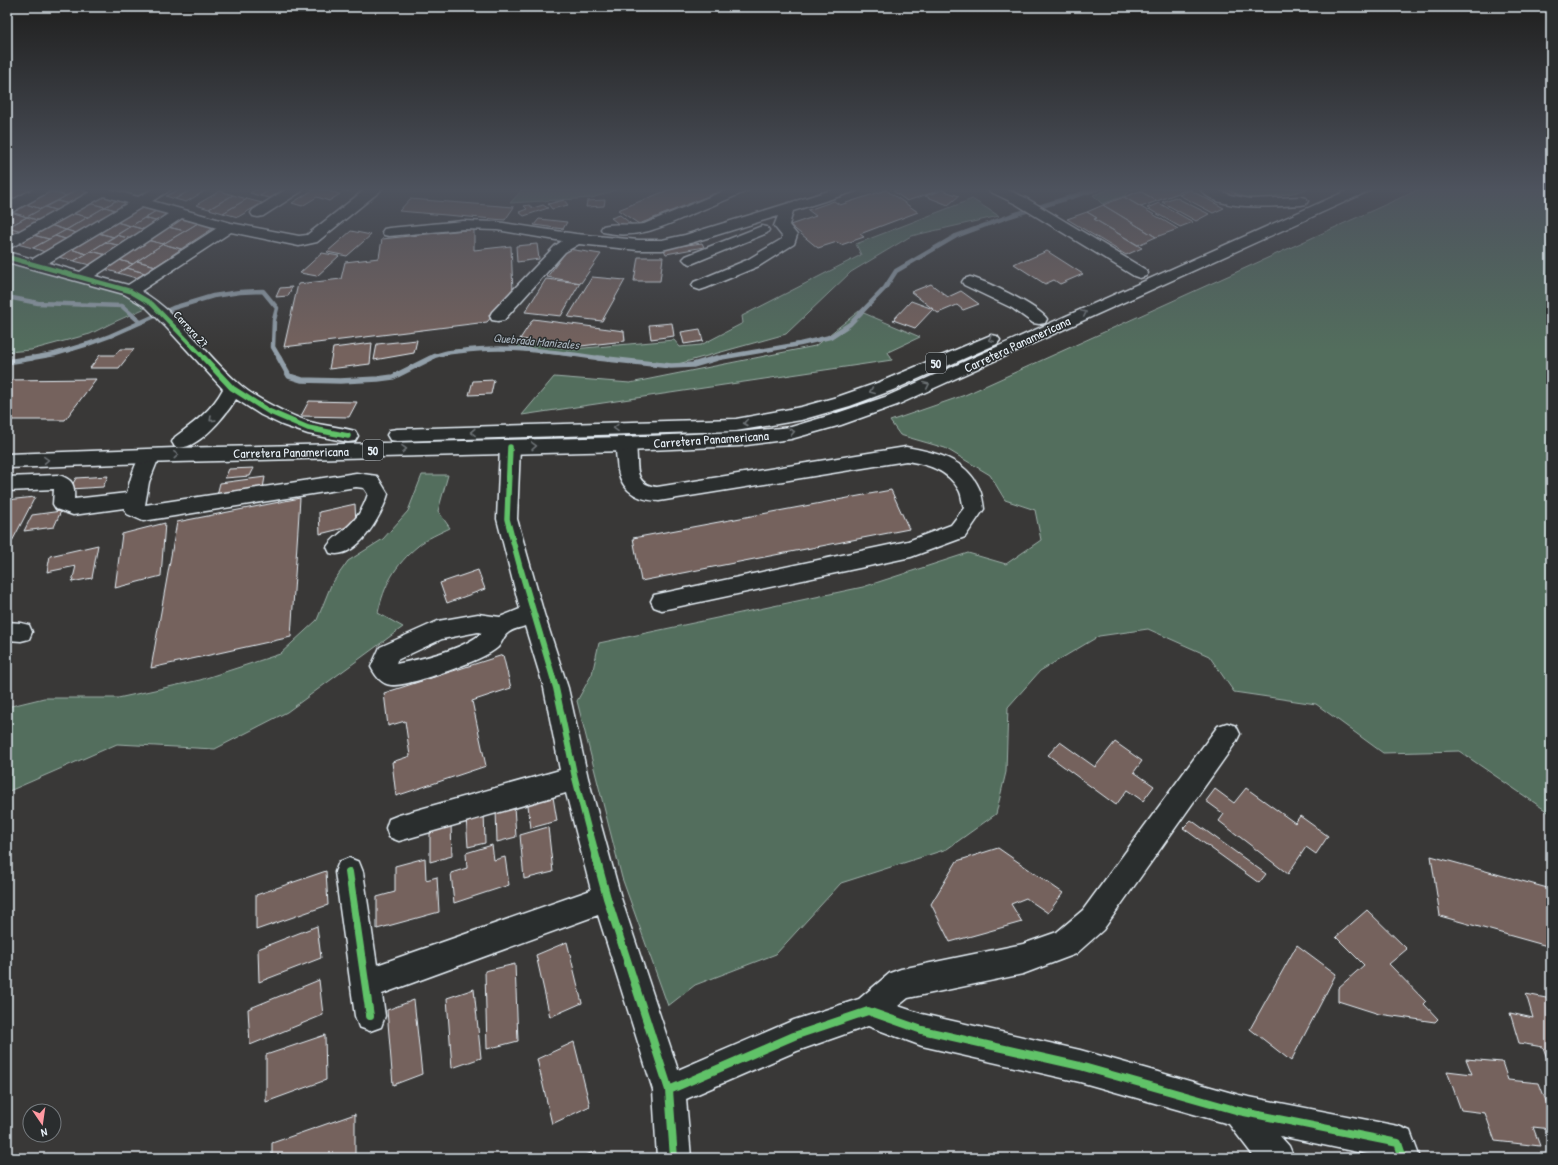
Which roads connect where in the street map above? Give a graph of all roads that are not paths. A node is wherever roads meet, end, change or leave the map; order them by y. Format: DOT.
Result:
graph roads {
  1 [pos="73,242"];
  2 [pos="135,242"];
  3 [pos="205,242"];
  4 [pos="565,242"];
  5 [pos="615,242"];
  6 [pos="674,242"];
  7 [pos="727,242"];
  8 [pos="787,242"];
  9 [pos="1088,242"];
  10 [pos="1208,242"];
  11 [pos="1244,242"];
  12 [pos="7,257"];
  13 [pos="691,259"];
  14 [pos="34,265"];
  15 [pos="1140,273"];
  16 [pos="82,277"];
  17 [pos="970,282"];
  18 [pos="700,285"];
  19 [pos="130,291"];
  20 [pos="498,316"];
  21 [pos="1039,319"];
  22 [pos="232,388"];
  23 [pos="348,436"];
  24 [pos="182,442"];
  25 [pos="626,444"];
  26 [pos="7,446"];
  27 [pos="510,447"];
  28 [pos="149,457"];
  29 [pos="7,461"];
  30 [pos="7,484"];
  31 [pos="136,499"];
  32 [pos="338,547"];
  33 [pos="662,601"];
  34 [pos="533,614"];
  35 [pos="500,626"];
  36 [pos="1227,734"];
  37 [pos="576,778"];
  38 [pos="399,828"];
  39 [pos="349,872"];
  40 [pos="607,898"];
  41 [pos="367,984"];
  42 [pos="868,1011"];
  43 [pos="370,1016"];
  44 [pos="669,1090"];
  45 [pos="1239,1111"];
  46 [pos="674,1158"];
  47 [pos="1277,1158"];
  48 [pos="1403,1158"];
  1 -- 14 [label="main road"];
  2 -- 16 [label="main road"];
  3 -- 19 [label="main road"];
  4 -- 20 [label="main road"];
  5 -- 6 [label="main road"];
  7 -- 13 [label="main road"];
  8 -- 18 [label="main road"];
  9 -- 15 [label="main road"];
  10 -- 15 [label="main road, Carretera Panamericana / 50"];
  25 -- 11 [label="main road, Carretera Panamericana / 50, one-way"];
  12 -- 14 [label="main road, Carrera 27"];
  14 -- 16 [label="main road, Carrera 27"];
  15 -- 21 [label="main road, Carretera Panamericana / 50"];
  16 -- 19 [label="main road, Carrera 27"];
  17 -- 21 [label="main road"];
  19 -- 22 [label="main road, Carrera 27"];
  21 -- 23 [label="main road, Carretera Panamericana / 50, one-way"];
  22 -- 23 [label="main road, Carrera 27"];
  22 -- 24 [label="main road, one-way"];
  23 -- 24 [label="main road, Carretera Panamericana / 50"];
  24 -- 26 [label="main road, Carretera Panamericana / 50"];
  27 -- 25 [label="main road, Carretera Panamericana / 50, one-way"];
  25 -- 33 [label="main road"];
  28 -- 27 [label="main road, Carretera Panamericana / 50, one-way"];
  27 -- 34 [label="main road"];
  29 -- 28 [label="main road, Carretera Panamericana / 50, one-way"];
  28 -- 31 [label="main road"];
  30 -- 31 [label="main road"];
  31 -- 32 [label="main road"];
  34 -- 35 [label="main road"];
  34 -- 37 [label="main road"];
  36 -- 42 [label="main road"];
  37 -- 38 [label="main road"];
  37 -- 40 [label="main road"];
  39 -- 41 [label="main road"];
  40 -- 41 [label="main road"];
  40 -- 44 [label="main road"];
  41 -- 43 [label="main road"];
  42 -- 44 [label="main road"];
  42 -- 45 [label="main road"];
  44 -- 46 [label="main road"];
  45 -- 47 [label="main road"];
  45 -- 48 [label="main road"];
}
